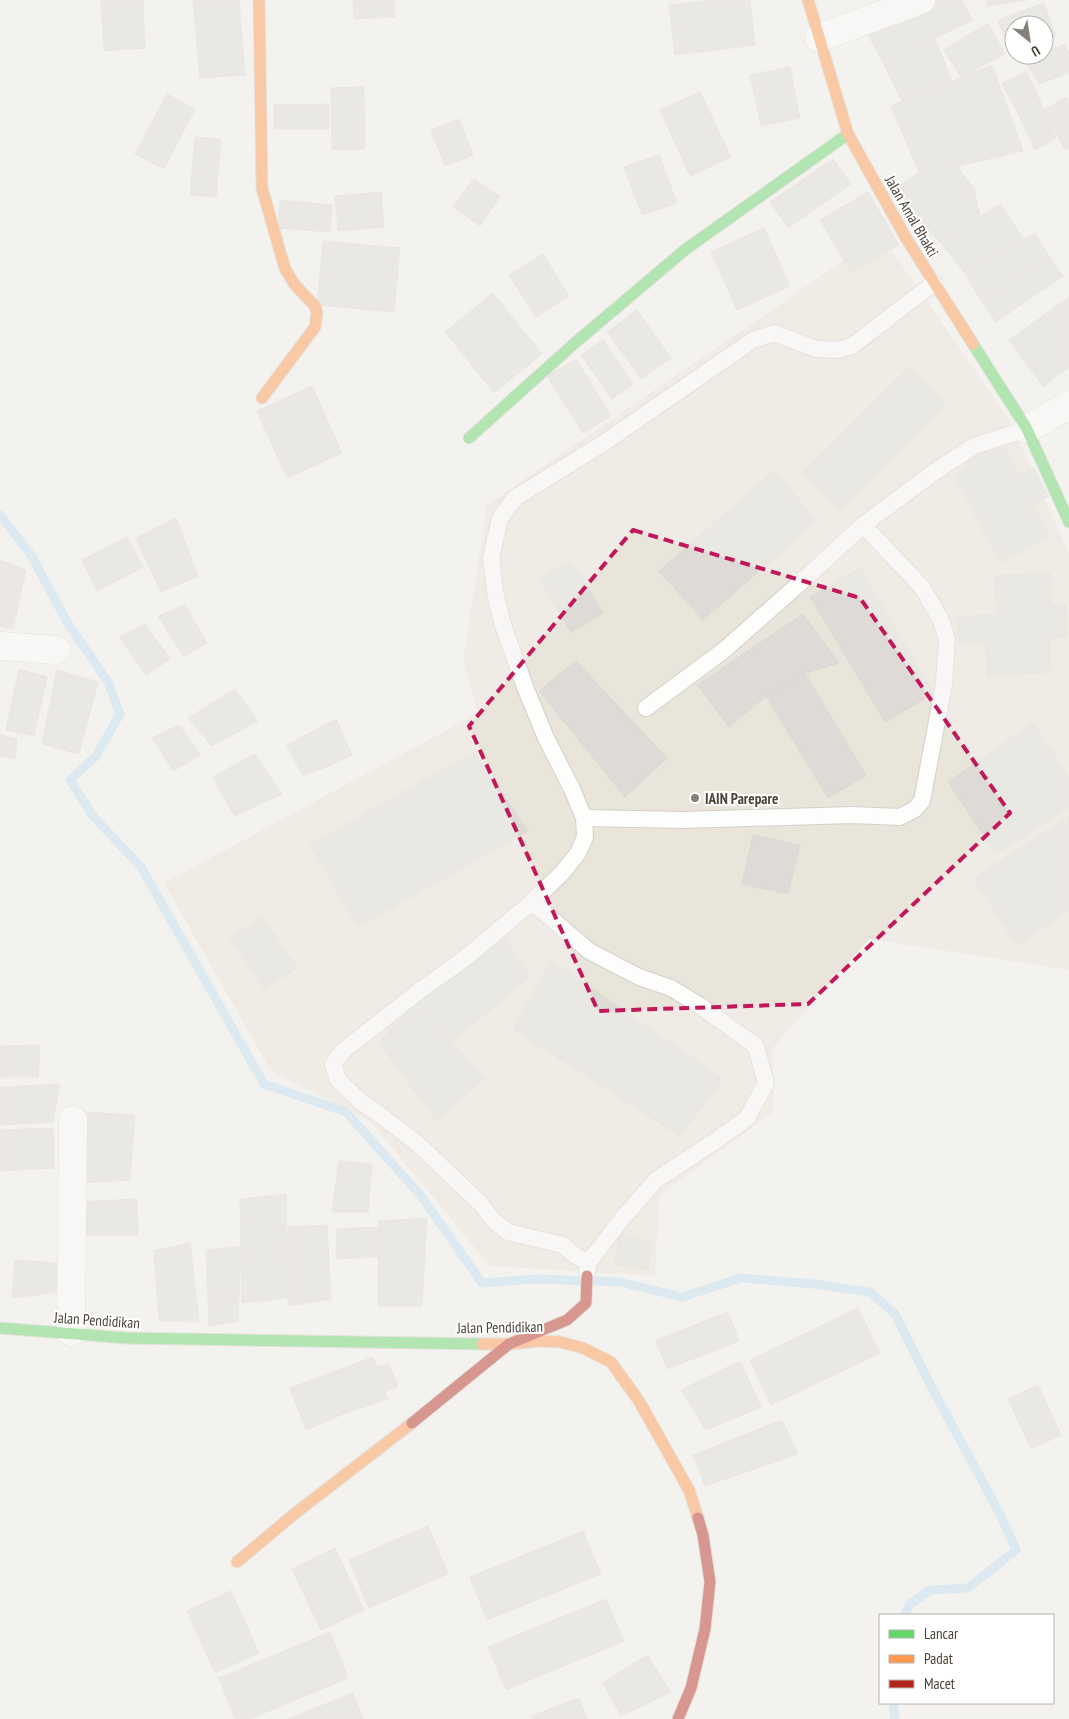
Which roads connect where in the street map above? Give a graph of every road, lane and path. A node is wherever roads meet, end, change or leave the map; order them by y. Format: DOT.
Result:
graph roads {
  1 [pos="259,0"];
  2 [pos="808,0"];
  3 [pos="921,0"];
  4 [pos="819,38"];
  5 [pos="848,134"];
  6 [pos="934,283"];
  7 [pos="262,398"];
  8 [pos="1069,405"];
  9 [pos="1027,429"];
  10 [pos="469,438"];
  11 [pos="1068,519"];
  12 [pos="863,525"];
  13 [pos="0,646"];
  14 [pos="56,650"];
  15 [pos="646,708"];
  16 [pos="584,818"];
  17 [pos="532,902"];
  18 [pos="73,1120"];
  19 [pos="588,1269"];
  20 [pos="0,1328"];
  21 [pos="71,1332"];
  22 [pos="509,1344"];
  23 [pos="237,1562"];
  24 [pos="678,1719"];
  1 -- 7 [label="street"];
  2 -- 4 [label="street, Jalan Amal Bhakti"];
  3 -- 4 [label="street"];
  4 -- 5 [label="street, Jalan Amal Bhakti"];
  5 -- 6 [label="street, Jalan Amal Bhakti"];
  5 -- 10 [label="street"];
  6 -- 9 [label="street, Jalan Amal Bhakti"];
  6 -- 16 [label="lane"];
  8 -- 9 [label="street"];
  9 -- 11 [label="street, Jalan Amal Bhakti"];
  9 -- 12 [label="lane"];
  12 -- 15 [label="lane"];
  12 -- 16 [label="lane"];
  13 -- 14 [label="street"];
  16 -- 17 [label="lane"];
  17 -- 19 [label="lane"];
  17 -- 19 [label="lane"];
  18 -- 21 [label="street"];
  19 -- 22 [label="street"];
  20 -- 21 [label="street, Jalan Pendidikan"];
  21 -- 22 [label="street, Jalan Pendidikan"];
  22 -- 23 [label="street"];
  22 -- 24 [label="street, Jalan Pendidikan"];
}
